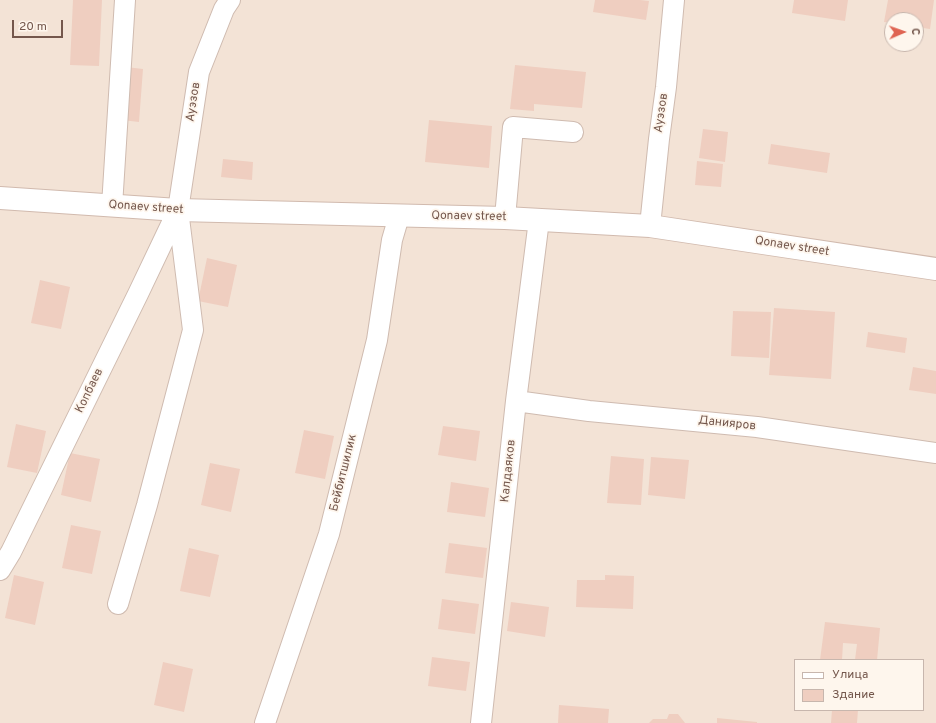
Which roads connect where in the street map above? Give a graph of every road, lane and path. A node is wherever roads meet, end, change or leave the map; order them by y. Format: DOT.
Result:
graph roads {
  1 [pos="125,0"];
  2 [pos="230,0"];
  3 [pos="674,0"];
  4 [pos="573,132"];
  5 [pos="0,198"];
  6 [pos="112,206"];
  7 [pos="178,210"];
  8 [pos="399,216"];
  9 [pos="505,218"];
  10 [pos="538,220"];
  11 [pos="650,226"];
  12 [pos="936,269"];
  13 [pos="516,401"];
  14 [pos="936,453"];
  15 [pos="6,549"];
  16 [pos="0,570"];
  17 [pos="118,604"];
  18 [pos="265,723"];
  19 [pos="481,723"];
  1 -- 6 [label="street"];
  2 -- 7 [label="street, Ауэзов"];
  3 -- 11 [label="street, Ауэзов"];
  4 -- 9 [label="street"];
  5 -- 6 [label="main road, Qonaev street"];
  6 -- 7 [label="main road, Qonaev street"];
  7 -- 8 [label="main road, Qonaev street"];
  7 -- 15 [label="street, Копбаев"];
  7 -- 17 [label="street"];
  8 -- 9 [label="main road, Qonaev street"];
  8 -- 18 [label="street, Бейбитшилик"];
  9 -- 10 [label="main road, Qonaev street"];
  10 -- 11 [label="main road, Qonaev street"];
  10 -- 13 [label="street, Калдаяков"];
  11 -- 12 [label="main road, Qonaev street"];
  13 -- 14 [label="street, Данияров"];
  13 -- 19 [label="street, Калдаяков"];
  15 -- 16 [label="street, Копбаев"];
}
